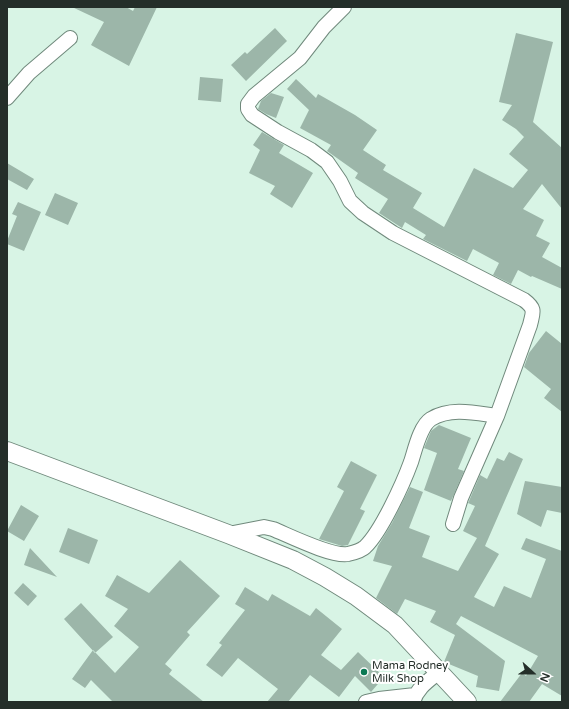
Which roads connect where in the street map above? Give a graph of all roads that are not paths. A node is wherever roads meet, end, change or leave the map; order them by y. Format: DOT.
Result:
graph roads {
  1 [pos="344,7"];
  2 [pos="70,38"];
  3 [pos="7,98"];
  4 [pos="497,416"];
  5 [pos="7,452"];
  6 [pos="453,524"];
  7 [pos="228,534"];
  8 [pos="439,672"];
  9 [pos="414,699"];
  10 [pos="366,702"];
  11 [pos="467,702"];
  1 -- 4 [label="street"];
  2 -- 3 [label="street"];
  4 -- 6 [label="street"];
  4 -- 7 [label="street"];
  5 -- 7 [label="street"];
  7 -- 8 [label="street"];
  8 -- 9 [label="street"];
  8 -- 11 [label="street"];
  9 -- 10 [label="street"];
}
